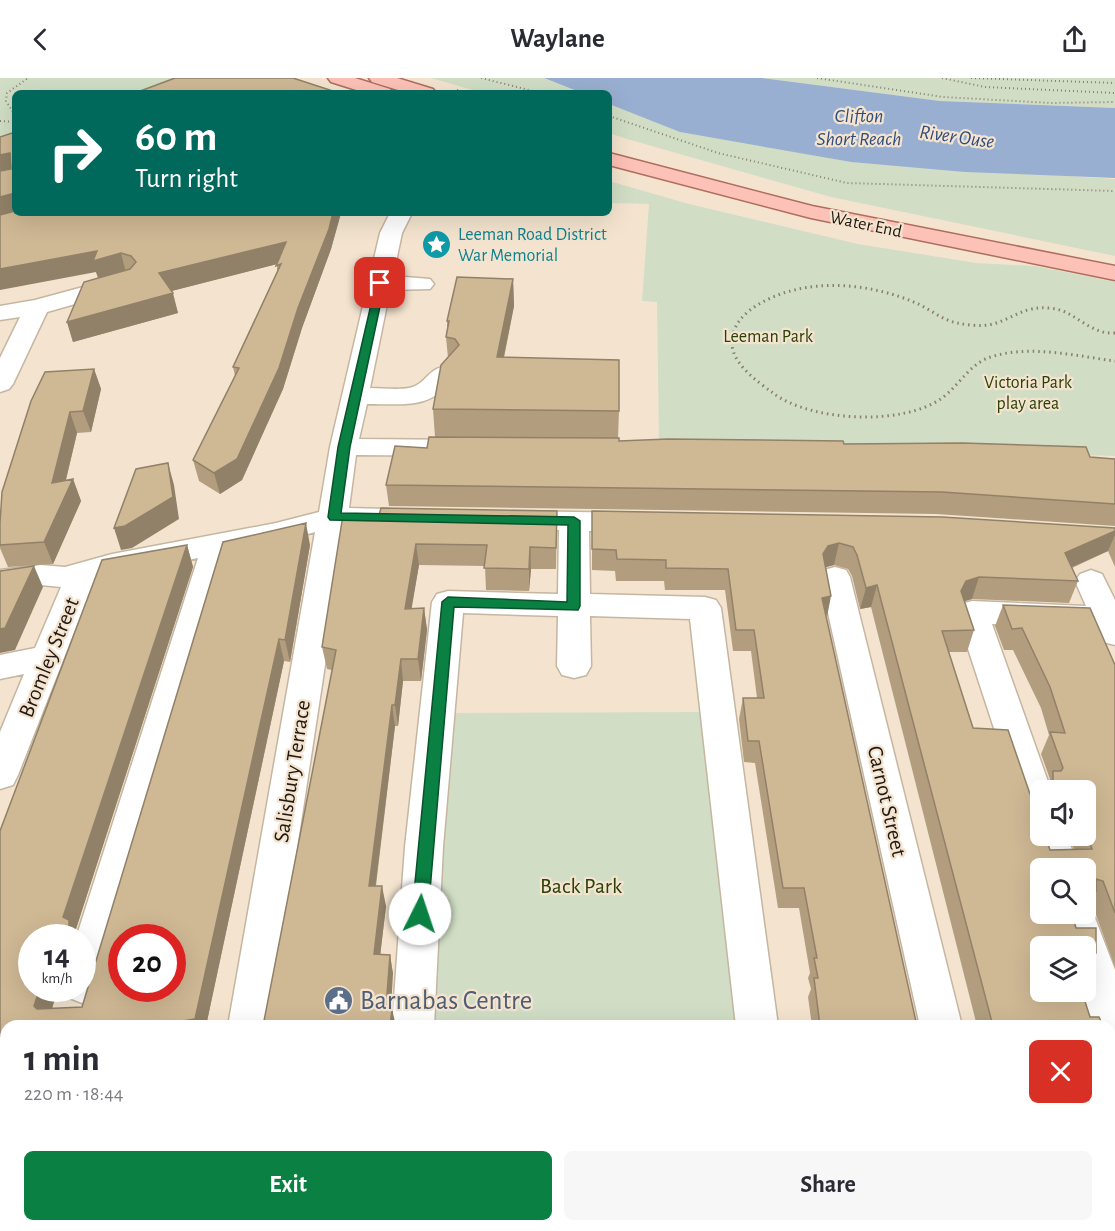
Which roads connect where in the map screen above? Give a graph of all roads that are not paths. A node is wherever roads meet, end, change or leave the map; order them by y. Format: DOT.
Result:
graph roads {
  1 [pos="337,78"];
  2 [pos="378,78"];
  3 [pos="375,90"];
  4 [pos="417,90"];
  5 [pos="613,157"];
  6 [pos="400,216"];
  7 [pos="1115,273"];
  8 [pos="127,282"];
  9 [pos="380,283"];
  10 [pos="422,284"];
  11 [pos="36,307"];
  12 [pos="0,313"];
  13 [pos="446,373"];
  14 [pos="0,384"];
  15 [pos="355,396"];
  16 [pos="344,447"];
  17 [pos="497,448"];
  18 [pos="334,517"];
  19 [pos="416,518"];
  20 [pos="485,519"];
  21 [pos="574,521"];
  22 [pos="658,522"];
  23 [pos="217,545"];
  24 [pos="82,573"];
  25 [pos="835,577"];
  26 [pos="0,581"];
  27 [pos="1091,581"];
  28 [pos="573,606"];
  29 [pos="1112,624"];
  30 [pos="48,657"];
  31 [pos="574,666"];
  32 [pos="0,667"];
  33 [pos="1,769"];
  34 [pos="1030,782"];
  35 [pos="1078,924"];
  36 [pos="96,940"];
  37 [pos="250,1020"];
  38 [pos="413,1020"];
  39 [pos="756,1020"];
  40 [pos="940,1020"];
  41 [pos="1112,1020"];
  1 -- 3 [label="main road"];
  2 -- 4 [label="main road"];
  5 -- 7 [label="main road, Water End"];
  6 -- 9 [label="street, Salisbury Terrace"];
  8 -- 11 [label="street"];
  9 -- 10 [label="street"];
  9 -- 15 [label="street, Salisbury Terrace"];
  11 -- 12 [label="street"];
  11 -- 14 [label="street"];
  13 -- 15 [label="street"];
  15 -- 16 [label="street, Salisbury Terrace"];
  16 -- 17 [label="street"];
  16 -- 18 [label="street, Salisbury Terrace"];
  18 -- 19 [label="street"];
  18 -- 23 [label="street"];
  18 -- 37 [label="street, Salisbury Terrace"];
  20 -- 21 [label="street"];
  21 -- 22 [label="street"];
  21 -- 28 [label="street"];
  23 -- 24 [label="street"];
  23 -- 36 [label="street"];
  24 -- 26 [label="street"];
  24 -- 30 [label="street, Bromley Street"];
  25 -- 40 [label="street, Carnot Street"];
  27 -- 29 [label="street"];
  28 -- 31 [label="street"];
  28 -- 38 [label="street"];
  28 -- 39 [label="street"];
  29 -- 34 [label="street"];
  30 -- 32 [label="street"];
  30 -- 33 [label="street, Bromley Street"];
  35 -- 41 [label="street"];
}
